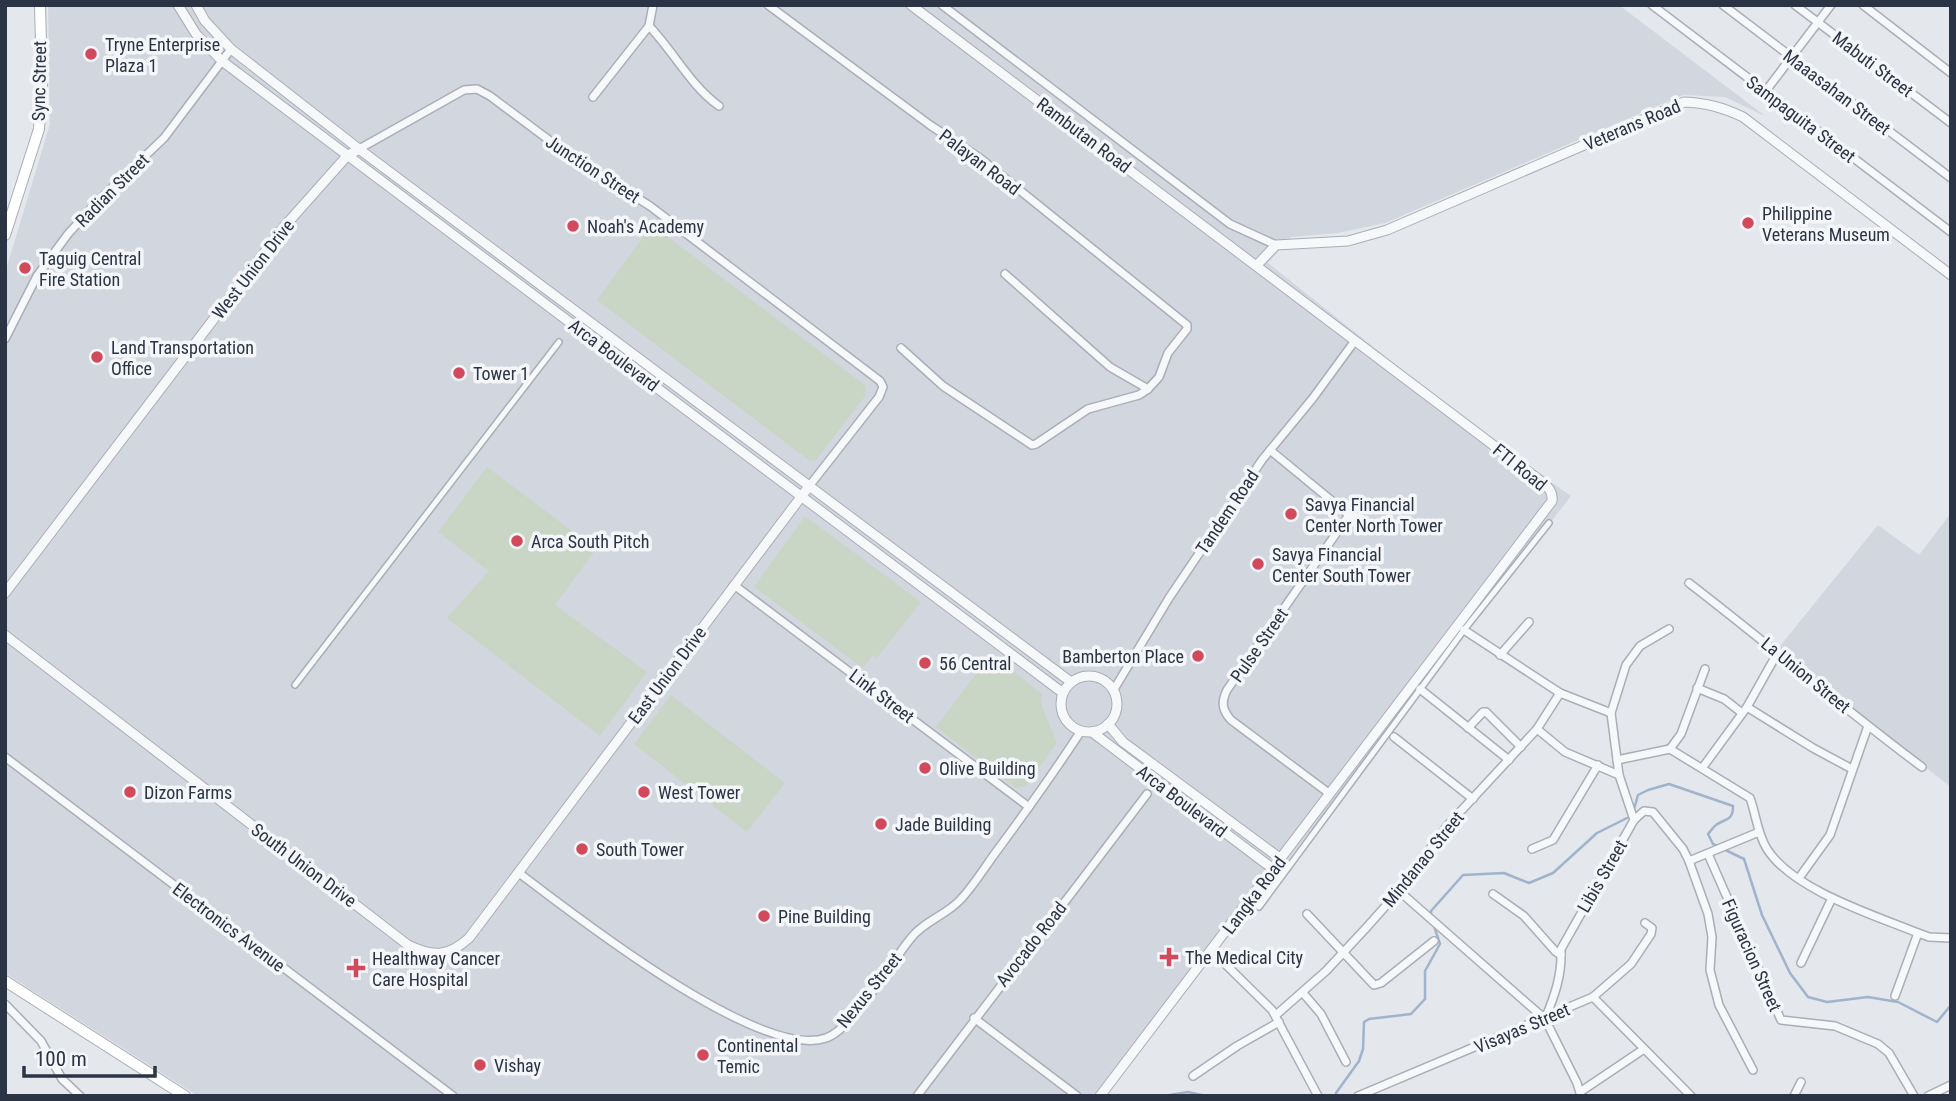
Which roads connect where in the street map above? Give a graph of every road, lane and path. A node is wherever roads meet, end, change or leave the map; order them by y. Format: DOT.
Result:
graph roads {
  1 [pos="40,5"];
  2 [pos="178,5"];
  3 [pos="196,5"];
  4 [pos="653,5"];
  5 [pos="768,5"];
  6 [pos="911,5"];
  7 [pos="942,5"];
  8 [pos="1652,5"];
  9 [pos="1723,5"];
  10 [pos="1795,5"];
  11 [pos="1831,5"];
  12 [pos="1863,5"];
  13 [pos="1817,23"];
  14 [pos="649,26"];
  15 [pos="231,49"];
  16 [pos="1791,58"];
  17 [pos="222,61"];
  18 [pos="1951,73"];
  19 [pos="464,90"];
  20 [pos="1765,92"];
  21 [pos="593,97"];
  22 [pos="719,106"];
  23 [pos="1951,123"];
  24 [pos="359,149"];
  25 [pos="347,156"];
  26 [pos="1951,178"];
  27 [pos="1951,232"];
  28 [pos="5,235"];
  29 [pos="1276,245"];
  30 [pos="1257,265"];
  31 [pos="1005,274"];
  32 [pos="1951,275"];
  33 [pos="5,339"];
  34 [pos="559,342"];
  35 [pos="1354,342"];
  36 [pos="901,348"];
  37 [pos="883,387"];
  38 [pos="1149,389"];
  39 [pos="1270,450"];
  40 [pos="810,485"];
  41 [pos="802,495"];
  42 [pos="1349,514"];
  43 [pos="1362,518"];
  44 [pos="1549,523"];
  45 [pos="1689,583"];
  46 [pos="734,585"];
  47 [pos="5,593"];
  48 [pos="1529,622"];
  49 [pos="1669,629"];
  50 [pos="1464,630"];
  51 [pos="5,635"];
  52 [pos="1778,652"];
  53 [pos="1500,655"];
  54 [pos="1705,669"];
  55 [pos="1071,682"];
  56 [pos="295,685"];
  57 [pos="1697,688"];
  58 [pos="1420,689"];
  59 [pos="1113,691"];
  60 [pos="1063,693"];
  61 [pos="1560,693"];
  62 [pos="1745,710"];
  63 [pos="1611,713"];
  64 [pos="1108,724"];
  65 [pos="1868,726"];
  66 [pos="1468,728"];
  67 [pos="1537,729"];
  68 [pos="1081,731"];
  69 [pos="1091,732"];
  70 [pos="1394,737"];
  71 [pos="1521,747"];
  72 [pos="1670,748"];
  73 [pos="5,757"];
  74 [pos="1509,760"];
  75 [pos="1617,760"];
  76 [pos="1598,765"];
  77 [pos="1703,767"];
  78 [pos="1922,767"];
  79 [pos="1852,769"];
  80 [pos="1619,775"];
  81 [pos="1147,794"];
  82 [pos="1331,794"];
  83 [pos="1473,799"];
  84 [pos="1029,807"];
  85 [pos="1321,818"];
  86 [pos="1634,820"];
  87 [pos="1759,832"];
  88 [pos="1532,849"];
  89 [pos="1708,854"];
  90 [pos="1281,859"];
  91 [pos="1689,861"];
  92 [pos="1273,870"];
  93 [pos="519,873"];
  94 [pos="1799,878"];
  95 [pos="1399,891"];
  96 [pos="1493,894"];
  97 [pos="1832,898"];
  98 [pos="1259,907"];
  99 [pos="1307,914"];
  100 [pos="1645,923"];
  101 [pos="1918,933"];
  102 [pos="1951,938"];
  103 [pos="1434,941"];
  104 [pos="1344,952"];
  105 [pos="443,954"];
  106 [pos="1561,954"];
  107 [pos="1218,957"];
  108 [pos="1801,964"];
  109 [pos="5,981"];
  110 [pos="1303,993"];
  111 [pos="1895,996"];
  112 [pos="1593,997"];
  113 [pos="5,1004"];
  114 [pos="974,1018"];
  115 [pos="1278,1019"];
  116 [pos="1545,1019"];
  117 [pos="1644,1049"];
  118 [pos="1346,1062"];
  119 [pos="1753,1070"];
  120 [pos="1193,1076"];
  121 [pos="1801,1082"];
  122 [pos="1951,1085"];
  123 [pos="1580,1094"];
  124 [pos="1363,1095"];
  125 [pos="80,1096"];
  126 [pos="185,1096"];
  127 [pos="453,1096"];
  128 [pos="916,1096"];
  129 [pos="1077,1096"];
  130 [pos="1100,1096"];
  131 [pos="1318,1096"];
  132 [pos="1358,1096"];
  133 [pos="1691,1096"];
  134 [pos="1794,1096"];
  135 [pos="1914,1096"];
  136 [pos="1928,1096"];
  1 -- 28 [label="main road, Sync Street"];
  2 -- 17 [label="street, Arca Boulevard"];
  3 -- 15 [label="street, Arca Boulevard"];
  4 -- 14 [label="street"];
  5 -- 38 [label="street, Palayan Road"];
  6 -- 30 [label="street, Rambutan Road"];
  7 -- 29 [label="street, Veterans Road"];
  8 -- 20 [label="street, Sampaguita Street"];
  9 -- 16 [label="street, Maaasahan Street"];
  10 -- 13 [label="street, Mabuti Street"];
  11 -- 13 [label="street"];
  12 -- 18 [label="street"];
  13 -- 16 [label="street"];
  13 -- 23 [label="street, Mabuti Street"];
  14 -- 21 [label="street"];
  14 -- 22 [label="street"];
  15 -- 17 [label="street, Radian Street"];
  15 -- 24 [label="street, Arca Boulevard"];
  16 -- 20 [label="street"];
  16 -- 26 [label="street, Maaasahan Street"];
  17 -- 25 [label="street, Arca Boulevard"];
  17 -- 33 [label="street, Radian Street"];
  19 -- 24 [label="street, West Union Drive"];
  19 -- 37 [label="street, Junction Street"];
  20 -- 27 [label="street, Sampaguita Street"];
  24 -- 25 [label="street, West Union Drive"];
  24 -- 40 [label="street, Arca Boulevard"];
  25 -- 41 [label="street, Arca Boulevard"];
  25 -- 47 [label="street, West Union Drive"];
  29 -- 30 [label="street"];
  29 -- 32 [label="street, Veterans Road"];
  30 -- 35 [label="street, FTI Road"];
  31 -- 38 [label="street"];
  34 -- 56 [label="street"];
  35 -- 39 [label="street, Tandem Road"];
  35 -- 82 [label="street, FTI Road"];
  36 -- 38 [label="street"];
  37 -- 40 [label="street, East Union Drive"];
  39 -- 42 [label="street"];
  39 -- 59 [label="street, Tandem Road"];
  40 -- 41 [label="street, East Union Drive"];
  40 -- 55 [label="street, Arca Boulevard"];
  41 -- 46 [label="street, East Union Drive"];
  41 -- 60 [label="street, Arca Boulevard"];
  42 -- 43 [label="street"];
  42 -- 82 [label="street, Pulse Street"];
  44 -- 50 [label="street"];
  45 -- 52 [label="street, La Union Street"];
  46 -- 84 [label="street, Link Street"];
  46 -- 93 [label="street, East Union Drive"];
  48 -- 53 [label="street"];
  49 -- 63 [label="street, Libis Street"];
  50 -- 53 [label="street"];
  50 -- 58 [label="street"];
  51 -- 105 [label="street, South Union Drive"];
  52 -- 62 [label="street"];
  52 -- 65 [label="street, La Union Street"];
  53 -- 61 [label="street"];
  54 -- 57 [label="street"];
  55 -- 59 [label="street"];
  55 -- 60 [label="street"];
  57 -- 62 [label="street"];
  57 -- 72 [label="street"];
  58 -- 66 [label="street"];
  58 -- 85 [label="street"];
  59 -- 64 [label="street"];
  60 -- 68 [label="street"];
  61 -- 63 [label="street"];
  61 -- 67 [label="street, Mindanao Street"];
  62 -- 77 [label="street"];
  62 -- 79 [label="street"];
  63 -- 75 [label="street, Libis Street"];
  64 -- 69 [label="street"];
  64 -- 90 [label="street, Arca Boulevard"];
  65 -- 78 [label="street, La Union Street"];
  65 -- 79 [label="street"];
  66 -- 71 [label="street"];
  66 -- 74 [label="street"];
  67 -- 71 [label="street, Mindanao Street"];
  67 -- 76 [label="street"];
  68 -- 69 [label="street"];
  68 -- 84 [label="street, Nexus Street"];
  69 -- 92 [label="street, Arca Boulevard"];
  70 -- 83 [label="street"];
  71 -- 74 [label="street, Mindanao Street"];
  72 -- 75 [label="street"];
  72 -- 77 [label="street"];
  73 -- 127 [label="street, Electronics Avenue"];
  74 -- 83 [label="street, Mindanao Street"];
  75 -- 80 [label="street, Libis Street"];
  76 -- 80 [label="street"];
  76 -- 88 [label="street"];
  77 -- 87 [label="street"];
  79 -- 94 [label="street"];
  80 -- 86 [label="street, Libis Street"];
  81 -- 114 [label="street, Avocado Road"];
  82 -- 85 [label="street, Langka Road"];
  83 -- 95 [label="street, Mindanao Street"];
  84 -- 93 [label="street, Nexus Street"];
  85 -- 90 [label="street, Langka Road"];
  85 -- 98 [label="street"];
  86 -- 91 [label="street"];
  86 -- 106 [label="street, Libis Street"];
  87 -- 89 [label="street"];
  87 -- 94 [label="street"];
  89 -- 91 [label="street"];
  89 -- 135 [label="street, Figuracion Street"];
  90 -- 92 [label="street, Langka Road"];
  91 -- 119 [label="street"];
  92 -- 130 [label="street, Langka Road"];
  93 -- 105 [label="street, East Union Drive"];
  94 -- 97 [label="street"];
  95 -- 104 [label="street, Mindanao Street"];
  95 -- 116 [label="street"];
  96 -- 106 [label="street"];
  97 -- 101 [label="street"];
  97 -- 108 [label="street"];
  99 -- 104 [label="street"];
  100 -- 112 [label="street, Visayas Street"];
  101 -- 102 [label="street"];
  101 -- 111 [label="street"];
  103 -- 104 [label="street"];
  104 -- 110 [label="street, Mindanao Street"];
  106 -- 116 [label="street, Libis Street"];
  107 -- 115 [label="street"];
  109 -- 126 [label="main road"];
  110 -- 115 [label="street, Mindanao Street"];
  110 -- 118 [label="street"];
  112 -- 116 [label="street, Visayas Street"];
  112 -- 117 [label="street"];
  113 -- 125 [label="street"];
  114 -- 128 [label="street, Avocado Road"];
  114 -- 129 [label="street"];
  115 -- 120 [label="street, Mindanao Street"];
  115 -- 131 [label="street"];
  116 -- 123 [label="street"];
  116 -- 124 [label="street, Visayas Street"];
  117 -- 123 [label="street"];
  117 -- 133 [label="street"];
  121 -- 134 [label="street"];
  122 -- 136 [label="street"];
  124 -- 132 [label="street, Visayas Street"];
}
